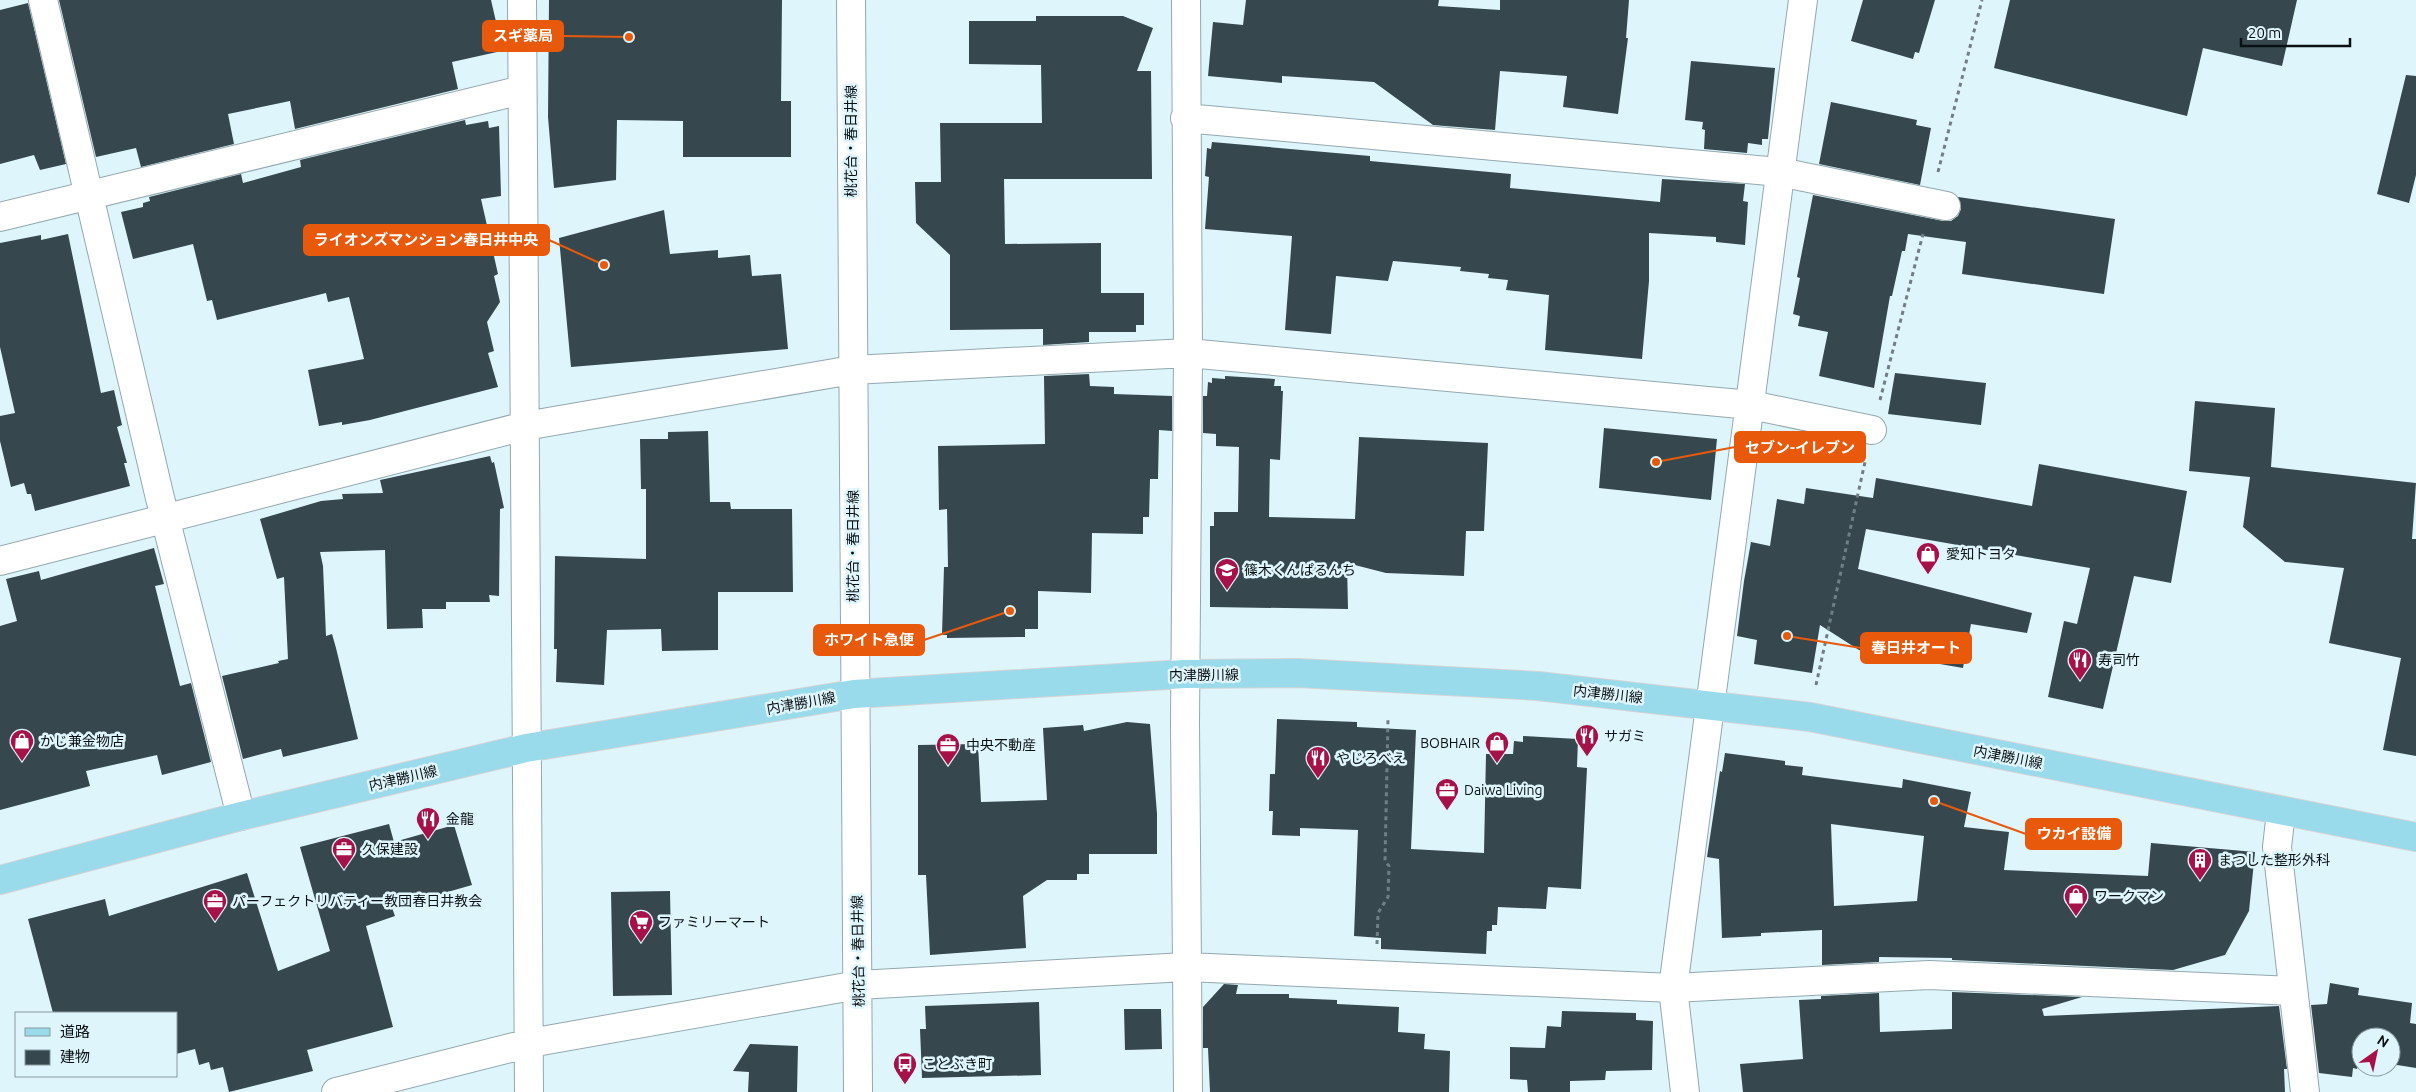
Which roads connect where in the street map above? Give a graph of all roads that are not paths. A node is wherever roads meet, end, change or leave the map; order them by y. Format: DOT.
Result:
graph roads {
  1 [pos="43,0"];
  2 [pos="522,0"];
  3 [pos="851,0"];
  4 [pos="1186,0"];
  5 [pos="1803,0"];
  6 [pos="522,90"];
  7 [pos="1185,118"];
  8 [pos="1780,172"];
  9 [pos="88,195"];
  10 [pos="1938,205"];
  11 [pos="0,217"];
  12 [pos="1188,353"];
  13 [pos="852,370"];
  14 [pos="1751,405"];
  15 [pos="525,426"];
  16 [pos="1872,430"];
  17 [pos="165,519"];
  18 [pos="0,561"];
  19 [pos="1185,674"];
  20 [pos="854,694"];
  21 [pos="1712,705"];
  22 [pos="526,748"];
  23 [pos="2281,812"];
  24 [pos="241,816"];
  25 [pos="2416,836"];
  26 [pos="0,880"];
  27 [pos="1186,968"];
  28 [pos="858,986"];
  29 [pos="1673,988"];
  30 [pos="2292,991"];
  31 [pos="530,1043"];
  32 [pos="336,1092"];
  33 [pos="529,1092"];
  34 [pos="858,1092"];
  35 [pos="1188,1092"];
  36 [pos="1685,1092"];
  37 [pos="2305,1092"];
  1 -- 9 [label="street"];
  2 -- 6 [label="street"];
  3 -- 13 [label="street, 桃花台・春日井線"];
  4 -- 7 [label="street"];
  5 -- 8 [label="street"];
  6 -- 9 [label="street"];
  6 -- 15 [label="street"];
  7 -- 8 [label="street"];
  7 -- 12 [label="street"];
  8 -- 10 [label="street"];
  8 -- 14 [label="street"];
  9 -- 11 [label="street"];
  9 -- 17 [label="street"];
  12 -- 13 [label="street"];
  12 -- 14 [label="street"];
  12 -- 19 [label="street"];
  13 -- 15 [label="street"];
  13 -- 20 [label="street, 桃花台・春日井線"];
  14 -- 16 [label="street"];
  14 -- 21 [label="street"];
  15 -- 17 [label="street"];
  15 -- 22 [label="street"];
  17 -- 18 [label="street"];
  17 -- 24 [label="street"];
  19 -- 20 [label="main road, 内津勝川線"];
  19 -- 21 [label="main road, 内津勝川線"];
  19 -- 27 [label="street"];
  20 -- 22 [label="main road, 内津勝川線"];
  20 -- 28 [label="street, 桃花台・春日井線"];
  21 -- 23 [label="main road, 内津勝川線"];
  21 -- 29 [label="street"];
  22 -- 24 [label="main road, 内津勝川線"];
  22 -- 31 [label="street"];
  23 -- 25 [label="main road, 内津勝川線"];
  23 -- 30 [label="street"];
  24 -- 26 [label="main road, 内津勝川線"];
  27 -- 28 [label="street"];
  27 -- 29 [label="street"];
  27 -- 35 [label="street"];
  28 -- 31 [label="street"];
  28 -- 34 [label="street, 桃花台・春日井線"];
  29 -- 30 [label="street"];
  29 -- 36 [label="street"];
  30 -- 37 [label="street"];
  31 -- 32 [label="street"];
  31 -- 33 [label="street"];
}
